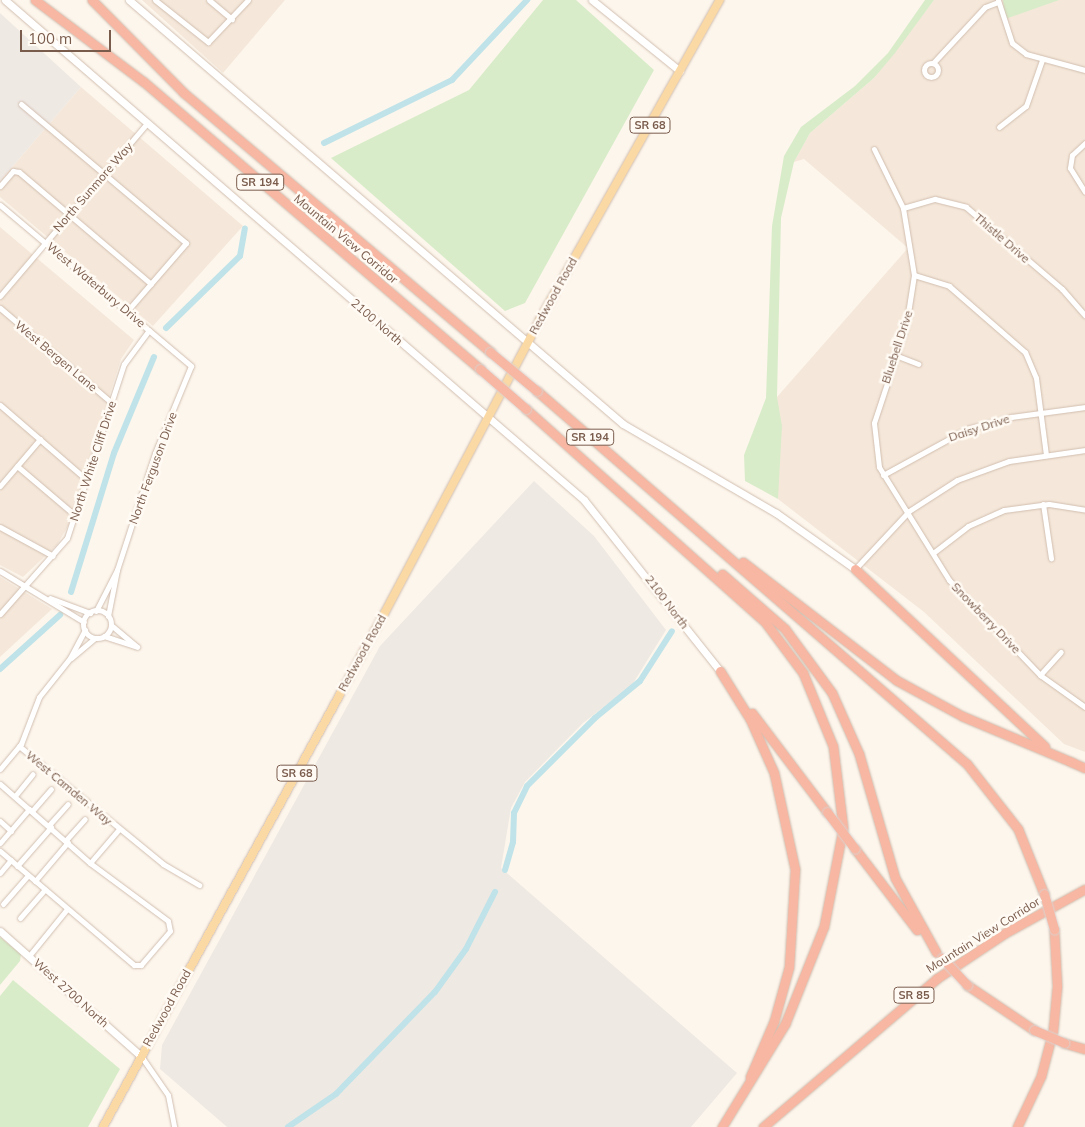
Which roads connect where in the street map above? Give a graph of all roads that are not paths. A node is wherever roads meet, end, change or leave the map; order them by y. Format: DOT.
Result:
graph roads {
  1 [pos="5,0"];
  2 [pos="35,0"];
  3 [pos="92,0"];
  4 [pos="129,0"];
  5 [pos="155,0"];
  6 [pos="209,0"];
  7 [pos="248,0"];
  8 [pos="592,0"];
  9 [pos="720,0"];
  10 [pos="998,1"];
  11 [pos="232,19"];
  12 [pos="1042,60"];
  13 [pos="933,63"];
  14 [pos="1085,70"];
  15 [pos="680,71"];
  16 [pos="21,104"];
  17 [pos="147,123"];
  18 [pos="999,126"];
  19 [pos="1085,142"];
  20 [pos="874,149"];
  21 [pos="104,174"];
  22 [pos="0,186"];
  23 [pos="1085,192"];
  24 [pos="0,205"];
  25 [pos="903,208"];
  26 [pos="69,215"];
  27 [pos="46,242"];
  28 [pos="914,275"];
  29 [pos="151,284"];
  30 [pos="0,296"];
  31 [pos="0,308"];
  32 [pos="127,312"];
  33 [pos="1085,315"];
  34 [pos="149,330"];
  35 [pos="527,342"];
  36 [pos="895,356"];
  37 [pos="918,364"];
  38 [pos="191,366"];
  39 [pos="112,404"];
  40 [pos="0,405"];
  41 [pos="1085,407"];
  42 [pos="1040,413"];
  43 [pos="487,417"];
  44 [pos="40,439"];
  45 [pos="1085,450"];
  46 [pos="1046,455"];
  47 [pos="17,466"];
  48 [pos="883,475"];
  49 [pos="88,480"];
  50 [pos="642,483"];
  51 [pos="614,485"];
  52 [pos="0,486"];
  53 [pos="1043,504"];
  54 [pos="1085,510"];
  55 [pos="909,511"];
  56 [pos="76,516"];
  57 [pos="0,527"];
  58 [pos="933,553"];
  59 [pos="53,556"];
  60 [pos="1051,558"];
  61 [pos="855,569"];
  62 [pos="117,570"];
  63 [pos="0,571"];
  64 [pos="25,585"];
  65 [pos="47,597"];
  66 [pos="96,611"];
  67 [pos="90,613"];
  68 [pos="0,614"];
  69 [pos="108,616"];
  70 [pos="84,622"];
  71 [pos="111,625"];
  72 [pos="85,630"];
  73 [pos="104,636"];
  74 [pos="96,638"];
  75 [pos="1061,652"];
  76 [pos="70,658"];
  77 [pos="720,671"];
  78 [pos="1040,675"];
  79 [pos="1085,707"];
  80 [pos="19,746"];
  81 [pos="1074,763"];
  82 [pos="1085,768"];
  83 [pos="0,769"];
  84 [pos="33,774"];
  85 [pos="0,784"];
  86 [pos="51,789"];
  87 [pos="15,796"];
  88 [pos="68,804"];
  89 [pos="31,810"];
  90 [pos="86,819"];
  91 [pos="0,822"];
  92 [pos="50,826"];
  93 [pos="119,829"];
  94 [pos="11,831"];
  95 [pos="67,841"];
  96 [pos="0,843"];
  97 [pos="0,851"];
  98 [pos="11,860"];
  99 [pos="90,863"];
  100 [pos="17,866"];
  101 [pos="0,873"];
  102 [pos="28,875"];
  103 [pos="35,881"];
  104 [pos="199,884"];
  105 [pos="45,889"];
  106 [pos="1085,889"];
  107 [pos="3,904"];
  108 [pos="66,909"];
  109 [pos="20,918"];
  110 [pos="0,931"];
  111 [pos="939,955"];
  112 [pos="29,956"];
  113 [pos="1085,1049"];
  114 [pos="141,1056"];
  115 [pos="103,1127"];
  116 [pos="174,1127"];
  117 [pos="721,1127"];
  118 [pos="763,1127"];
  119 [pos="1017,1127"];
  1 -- 17 [label="main road, 2100 North"];
  2 -- 51 [label="highway, Mountain View Corridor / SR 194, bridge"];
  3 -- 50 [label="highway, Mountain View Corridor / SR 194, bridge"];
  4 -- 35 [label="main road"];
  5 -- 11 [label="street"];
  6 -- 11 [label="street"];
  7 -- 11 [label="street"];
  8 -- 15 [label="main road"];
  9 -- 15 [label="main road, SR 68"];
  10 -- 12 [label="street"];
  10 -- 13 [label="street"];
  12 -- 14 [label="street"];
  12 -- 18 [label="street"];
  15 -- 35 [label="main road, Redwood Road / SR 68"];
  16 -- 21 [label="street"];
  17 -- 21 [label="street, North Sunmore Way"];
  17 -- 43 [label="main road, 2100 North"];
  19 -- 23 [label="street"];
  20 -- 25 [label="street, Bluebell Drive"];
  21 -- 26 [label="street, North Sunmore Way"];
  21 -- 29 [label="street"];
  22 -- 26 [label="street"];
  24 -- 27 [label="street, West Waterbury Drive"];
  25 -- 28 [label="street, Bluebell Drive"];
  25 -- 33 [label="street, Thistle Drive"];
  26 -- 27 [label="street, North Sunmore Way"];
  26 -- 29 [label="street"];
  27 -- 30 [label="street, North Sunmore Way"];
  27 -- 32 [label="street, West Waterbury Drive"];
  28 -- 36 [label="street, Bluebell Drive"];
  28 -- 42 [label="street"];
  29 -- 32 [label="street"];
  31 -- 39 [label="street, West Bergen Lane"];
  32 -- 34 [label="street, West Waterbury Drive"];
  34 -- 38 [label="street, West Waterbury Drive"];
  34 -- 39 [label="street, North White Cliff Drive"];
  35 -- 43 [label="main road, Redwood Road / SR 68"];
  35 -- 61 [label="main road"];
  36 -- 37 [label="street"];
  36 -- 48 [label="street, Bluebell Drive"];
  38 -- 62 [label="street, North Ferguson Drive"];
  39 -- 49 [label="street, North White Cliff Drive"];
  40 -- 44 [label="street"];
  41 -- 42 [label="street, Daisy Drive"];
  42 -- 46 [label="street"];
  42 -- 48 [label="street, Daisy Drive"];
  43 -- 77 [label="main road, 2100 North"];
  43 -- 114 [label="main road, Redwood Road / SR 68"];
  44 -- 47 [label="street"];
  44 -- 49 [label="street"];
  45 -- 46 [label="street"];
  46 -- 55 [label="street"];
  47 -- 52 [label="street"];
  47 -- 56 [label="street"];
  48 -- 55 [label="street, Bluebell Drive"];
  49 -- 56 [label="street, North White Cliff Drive"];
  50 -- 81 [label="highway"];
  50 -- 119 [label="highway, bridge"];
  51 -- 111 [label="highway"];
  51 -- 117 [label="highway"];
  53 -- 54 [label="street"];
  53 -- 58 [label="street"];
  53 -- 60 [label="street"];
  55 -- 58 [label="street, Snowberry Drive"];
  55 -- 61 [label="street"];
  56 -- 59 [label="street, North White Cliff Drive"];
  57 -- 59 [label="street"];
  58 -- 78 [label="street, Snowberry Drive"];
  59 -- 64 [label="street, North White Cliff Drive"];
  61 -- 81 [label="highway"];
  62 -- 66 [label="street, North Ferguson Drive"];
  62 -- 69 [label="street, North Ferguson Drive"];
  63 -- 64 [label="street"];
  64 -- 65 [label="street"];
  64 -- 68 [label="street, North White Cliff Drive"];
  65 -- 67 [label="street"];
  65 -- 70 [label="street"];
  66 -- 67 [label="street"];
  66 -- 69 [label="street"];
  67 -- 70 [label="street"];
  69 -- 71 [label="street"];
  70 -- 72 [label="street"];
  71 -- 73 [label="street"];
  71 -- 73 [label="street"];
  72 -- 74 [label="street"];
  72 -- 76 [label="street"];
  73 -- 74 [label="street"];
  74 -- 76 [label="street"];
  75 -- 78 [label="street"];
  76 -- 80 [label="street"];
  77 -- 111 [label="highway, bridge"];
  77 -- 117 [label="highway"];
  78 -- 79 [label="street, Snowberry Drive"];
  80 -- 83 [label="street"];
  80 -- 93 [label="street, West Camden Way"];
  81 -- 82 [label="highway"];
  84 -- 87 [label="street"];
  85 -- 87 [label="street"];
  86 -- 89 [label="street"];
  87 -- 89 [label="street"];
  88 -- 92 [label="street"];
  89 -- 92 [label="street"];
  89 -- 94 [label="street"];
  90 -- 95 [label="street"];
  91 -- 94 [label="street"];
  92 -- 95 [label="street"];
  92 -- 100 [label="street"];
  93 -- 99 [label="street"];
  93 -- 104 [label="street, West Camden Way"];
  94 -- 96 [label="street"];
  95 -- 99 [label="street"];
  95 -- 103 [label="street"];
  97 -- 98 [label="street"];
  98 -- 100 [label="street"];
  98 -- 101 [label="street"];
  99 -- 108 [label="street"];
  100 -- 102 [label="street"];
  102 -- 103 [label="street"];
  102 -- 107 [label="street"];
  103 -- 105 [label="street"];
  105 -- 108 [label="street"];
  105 -- 109 [label="street"];
  106 -- 118 [label="highway, Mountain View Corridor / SR 85"];
  108 -- 112 [label="street"];
  110 -- 112 [label="main road, West 2700 North"];
  111 -- 113 [label="highway, bridge"];
  112 -- 114 [label="main road, West 2700 North"];
  114 -- 115 [label="main road, Redwood Road / SR 68"];
  114 -- 116 [label="street"];
}
